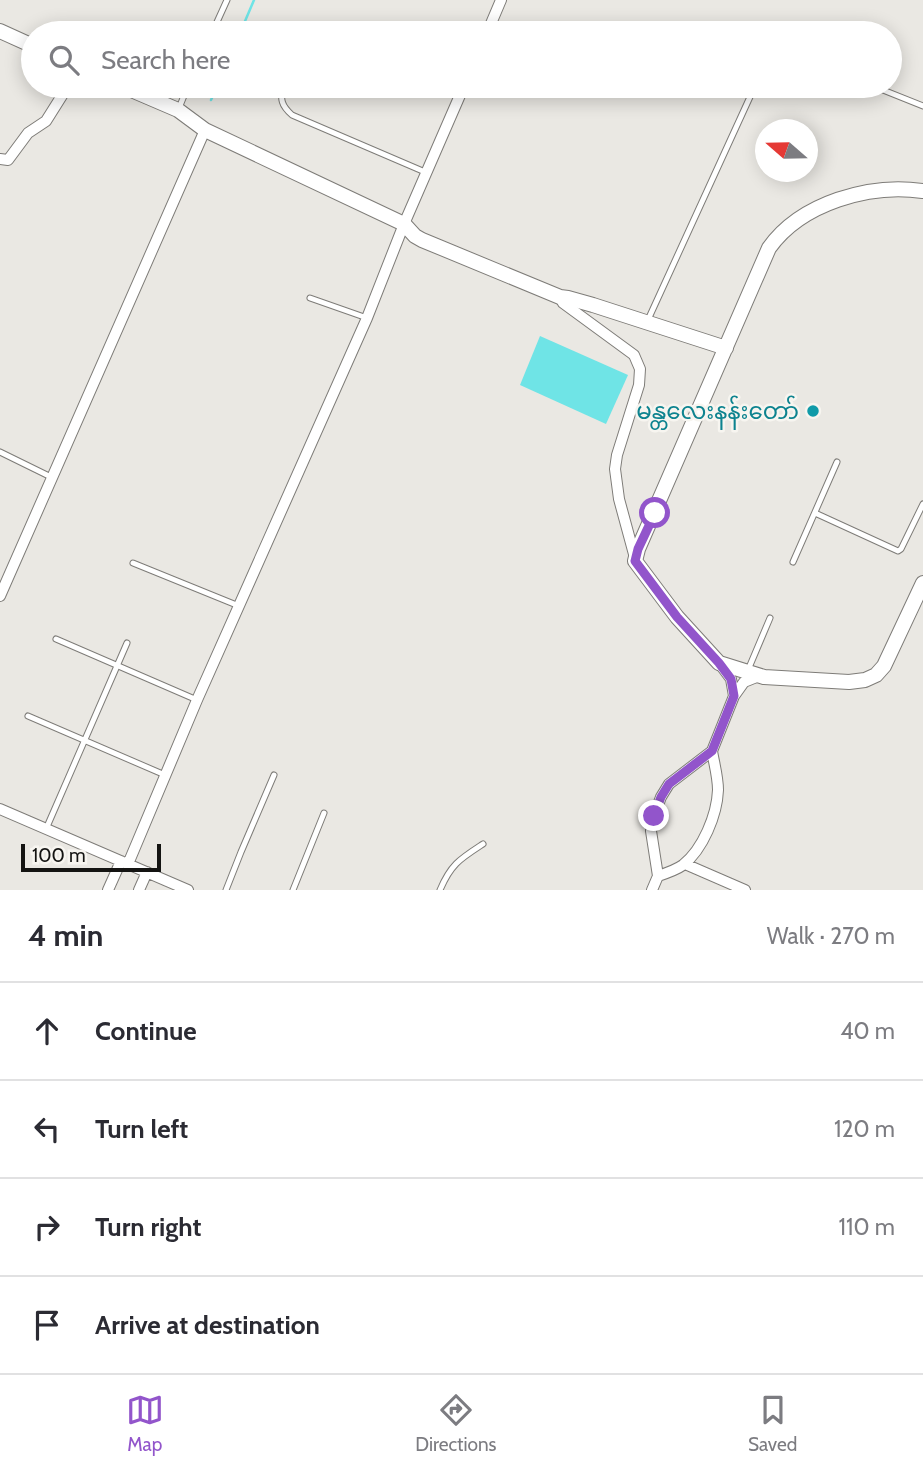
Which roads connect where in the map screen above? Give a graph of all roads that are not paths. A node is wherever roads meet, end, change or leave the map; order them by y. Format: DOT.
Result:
graph roads {
  1 [pos="227,0"];
  2 [pos="501,0"];
  3 [pos="217,21"];
  4 [pos="492,21"];
  5 [pos="0,32"];
  6 [pos="21,41"];
  7 [pos="60,98"];
  8 [pos="150,98"];
  9 [pos="183,98"];
  10 [pos="281,98"];
  11 [pos="459,98"];
  12 [pos="750,98"];
  13 [pos="902,98"];
  14 [pos="923,106"];
  15 [pos="178,110"];
  16 [pos="205,130"];
  17 [pos="0,159"];
  18 [pos="427,173"];
  19 [pos="923,191"];
  20 [pos="404,224"];
  21 [pos="310,298"];
  22 [pos="560,298"];
  23 [pos="367,318"];
  24 [pos="647,322"];
  25 [pos="726,348"];
  26 [pos="0,452"];
  27 [pos="837,462"];
  28 [pos="51,477"];
  29 [pos="923,504"];
  30 [pos="815,513"];
  31 [pos="635,561"];
  32 [pos="793,562"];
  33 [pos="133,563"];
  34 [pos="923,583"];
  35 [pos="0,596"];
  36 [pos="239,606"];
  37 [pos="770,618"];
  38 [pos="56,639"];
  39 [pos="127,643"];
  40 [pos="719,663"];
  41 [pos="117,666"];
  42 [pos="753,674"];
  43 [pos="734,696"];
  44 [pos="197,700"];
  45 [pos="28,716"];
  46 [pos="84,741"];
  47 [pos="712,751"];
  48 [pos="165,775"];
  49 [pos="274,775"];
  50 [pos="0,809"];
  51 [pos="324,813"];
  52 [pos="46,829"];
  53 [pos="483,844"];
  54 [pos="124,862"];
  55 [pos="685,864"];
  56 [pos="147,872"];
  57 [pos="658,876"];
  58 [pos="108,890"];
  59 [pos="139,890"];
  60 [pos="188,890"];
  61 [pos="226,890"];
  62 [pos="293,890"];
  63 [pos="440,890"];
  64 [pos="652,890"];
  65 [pos="746,890"];
  1 -- 3 [label="lane"];
  2 -- 4 [label="street"];
  5 -- 6 [label="street"];
  7 -- 17 [label="street"];
  8 -- 15 [label="street"];
  9 -- 15 [label="lane"];
  10 -- 18 [label="lane"];
  11 -- 18 [label="street"];
  12 -- 24 [label="lane"];
  13 -- 14 [label="lane"];
  15 -- 16 [label="street"];
  16 -- 20 [label="street"];
  16 -- 28 [label="street"];
  18 -- 20 [label="street"];
  19 -- 25 [label="street"];
  20 -- 22 [label="street"];
  20 -- 23 [label="street"];
  21 -- 23 [label="lane"];
  22 -- 24 [label="street"];
  22 -- 31 [label="street"];
  23 -- 36 [label="street"];
  24 -- 25 [label="street"];
  25 -- 31 [label="street"];
  26 -- 28 [label="lane"];
  27 -- 30 [label="lane"];
  28 -- 35 [label="street"];
  29 -- 30 [label="lane"];
  30 -- 32 [label="lane"];
  31 -- 40 [label="street"];
  33 -- 36 [label="lane"];
  34 -- 42 [label="street"];
  36 -- 44 [label="street"];
  37 -- 42 [label="lane"];
  38 -- 41 [label="lane"];
  39 -- 41 [label="lane"];
  40 -- 42 [label="street"];
  40 -- 43 [label="street"];
  41 -- 44 [label="lane"];
  41 -- 46 [label="lane"];
  42 -- 43 [label="street"];
  43 -- 47 [label="street"];
  44 -- 48 [label="street"];
  45 -- 46 [label="lane"];
  46 -- 48 [label="lane"];
  46 -- 52 [label="lane"];
  47 -- 55 [label="street"];
  47 -- 57 [label="street"];
  48 -- 54 [label="street"];
  49 -- 61 [label="lane"];
  50 -- 52 [label="street"];
  51 -- 62 [label="lane"];
  52 -- 54 [label="street"];
  53 -- 63 [label="lane"];
  54 -- 56 [label="street"];
  54 -- 58 [label="street"];
  55 -- 57 [label="street"];
  55 -- 65 [label="street"];
  56 -- 59 [label="street"];
  56 -- 60 [label="street"];
  57 -- 64 [label="street"];
}
